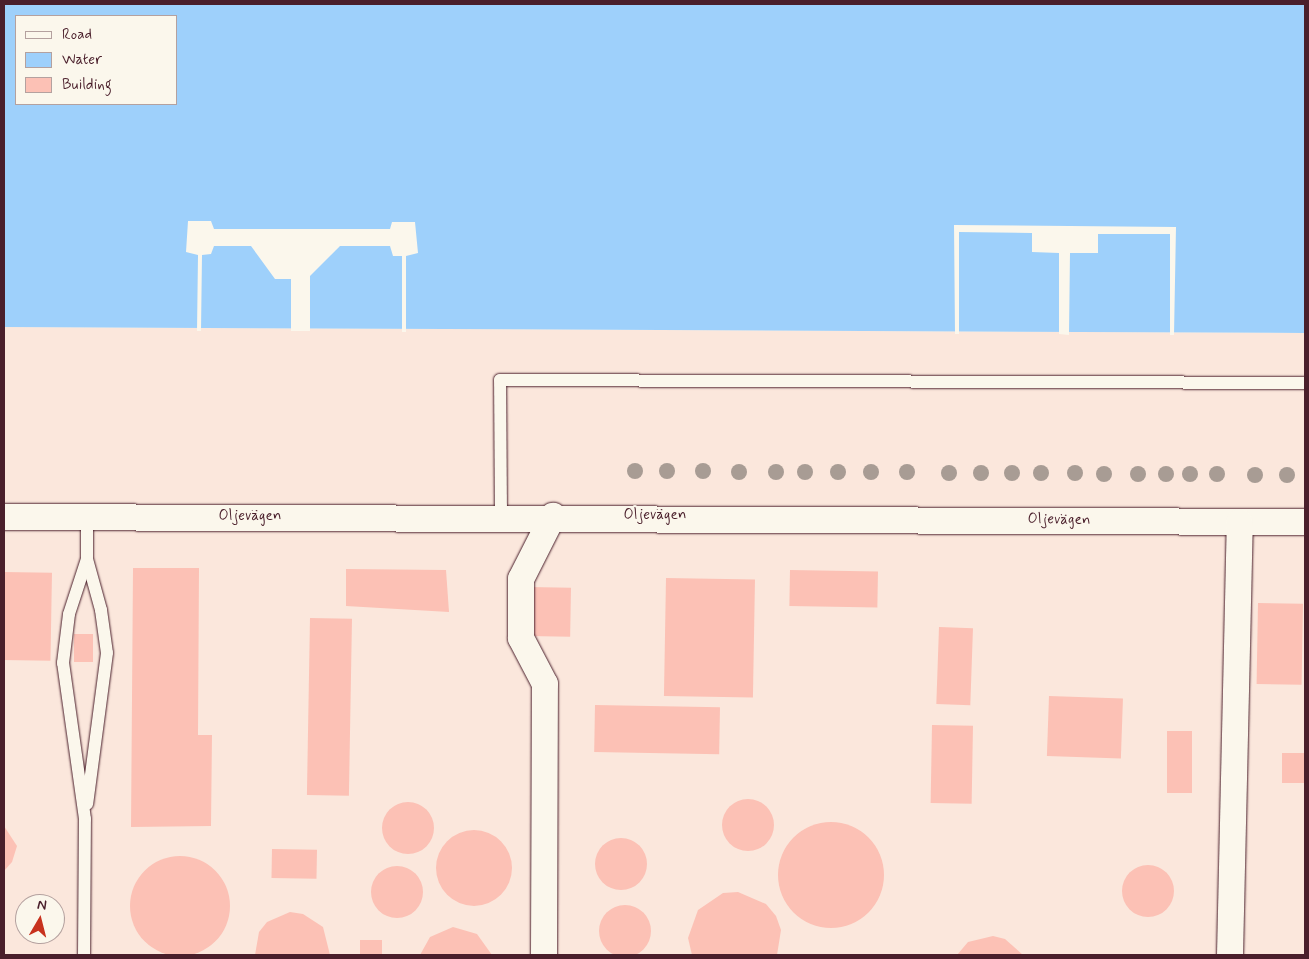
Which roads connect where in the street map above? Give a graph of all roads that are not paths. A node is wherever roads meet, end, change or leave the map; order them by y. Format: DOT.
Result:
graph roads {
  1 [pos="1305,383"];
  2 [pos="4,516"];
  3 [pos="502,516"];
  4 [pos="553,516"];
  5 [pos="87,517"];
  6 [pos="1240,522"];
  7 [pos="1305,522"];
  8 [pos="87,559"];
  9 [pos="85,819"];
  10 [pos="84,955"];
  11 [pos="544,955"];
  12 [pos="1230,955"];
  1 -- 3 [label="lane"];
  2 -- 5 [label="street, Oljevägen"];
  3 -- 4 [label="street, Oljevägen"];
  3 -- 5 [label="street, Oljevägen"];
  4 -- 6 [label="street, Oljevägen"];
  4 -- 11 [label="street"];
  5 -- 8 [label="lane"];
  6 -- 7 [label="street, Oljevägen"];
  6 -- 12 [label="street"];
  8 -- 9 [label="lane"];
  8 -- 9 [label="lane"];
  9 -- 10 [label="lane"];
}
